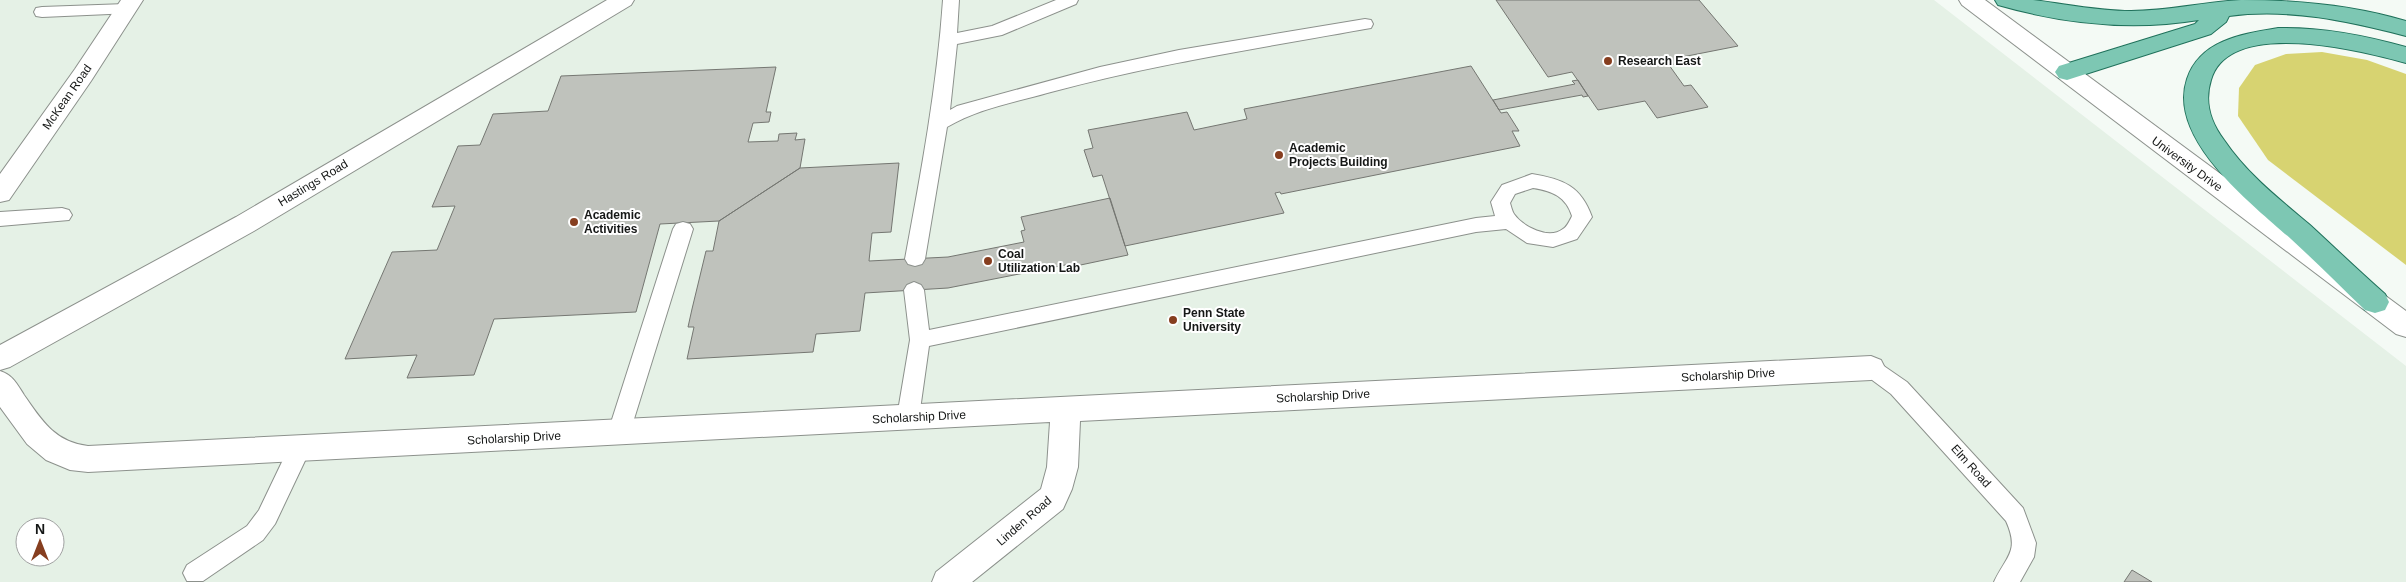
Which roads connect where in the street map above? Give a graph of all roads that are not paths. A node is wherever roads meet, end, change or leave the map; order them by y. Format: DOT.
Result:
graph roads {
  1 [pos="622,0"];
  2 [pos="951,0"];
  3 [pos="1070,0"];
  4 [pos="1970,0"];
  5 [pos="2006,0"];
  6 [pos="129,5"];
  7 [pos="2229,9"];
  8 [pos="42,12"];
  9 [pos="1365,24"];
  10 [pos="2406,29"];
  11 [pos="948,40"];
  12 [pos="2406,55"];
  13 [pos="2067,72"];
  14 [pos="939,124"];
  15 [pos="0,193"];
  16 [pos="62,215"];
  17 [pos="0,219"];
  18 [pos="1507,222"];
  19 [pos="683,229"];
  20 [pos="915,259"];
  21 [pos="914,290"];
  22 [pos="2375,302"];
  23 [pos="2406,326"];
  24 [pos="920,340"];
  25 [pos="0,359"];
  26 [pos="1871,368"];
  27 [pos="0,383"];
  28 [pos="1065,409"];
  29 [pos="908,418"];
  30 [pos="619,432"];
  31 [pos="300,448"];
  32 [pos="195,573"];
  33 [pos="948,582"];
  34 [pos="2006,582"];
  1 -- 25 [label="street, Hastings Road"];
  2 -- 11 [label="lane"];
  3 -- 11 [label="lane"];
  4 -- 13 [label="street, University Drive"];
  5 -- 7 [label="main road"];
  6 -- 8 [label="lane"];
  6 -- 15 [label="street, McKean Road"];
  7 -- 10 [label="main road"];
  7 -- 13 [label="main road"];
  9 -- 14 [label="lane"];
  11 -- 14 [label="lane"];
  12 -- 22 [label="main road"];
  13 -- 22 [label="street, University Drive"];
  14 -- 20 [label="lane"];
  16 -- 17 [label="lane"];
  18 -- 24 [label="lane"];
  19 -- 30 [label="lane"];
  21 -- 24 [label="lane"];
  22 -- 23 [label="street, University Drive"];
  24 -- 29 [label="lane"];
  26 -- 28 [label="street, Scholarship Drive"];
  26 -- 34 [label="lane, Elm Road"];
  27 -- 31 [label="street, Scholarship Drive"];
  28 -- 29 [label="street, Scholarship Drive"];
  28 -- 33 [label="street, Linden Road"];
  29 -- 30 [label="street, Scholarship Drive"];
  30 -- 31 [label="street, Scholarship Drive"];
  31 -- 32 [label="lane"];
}
